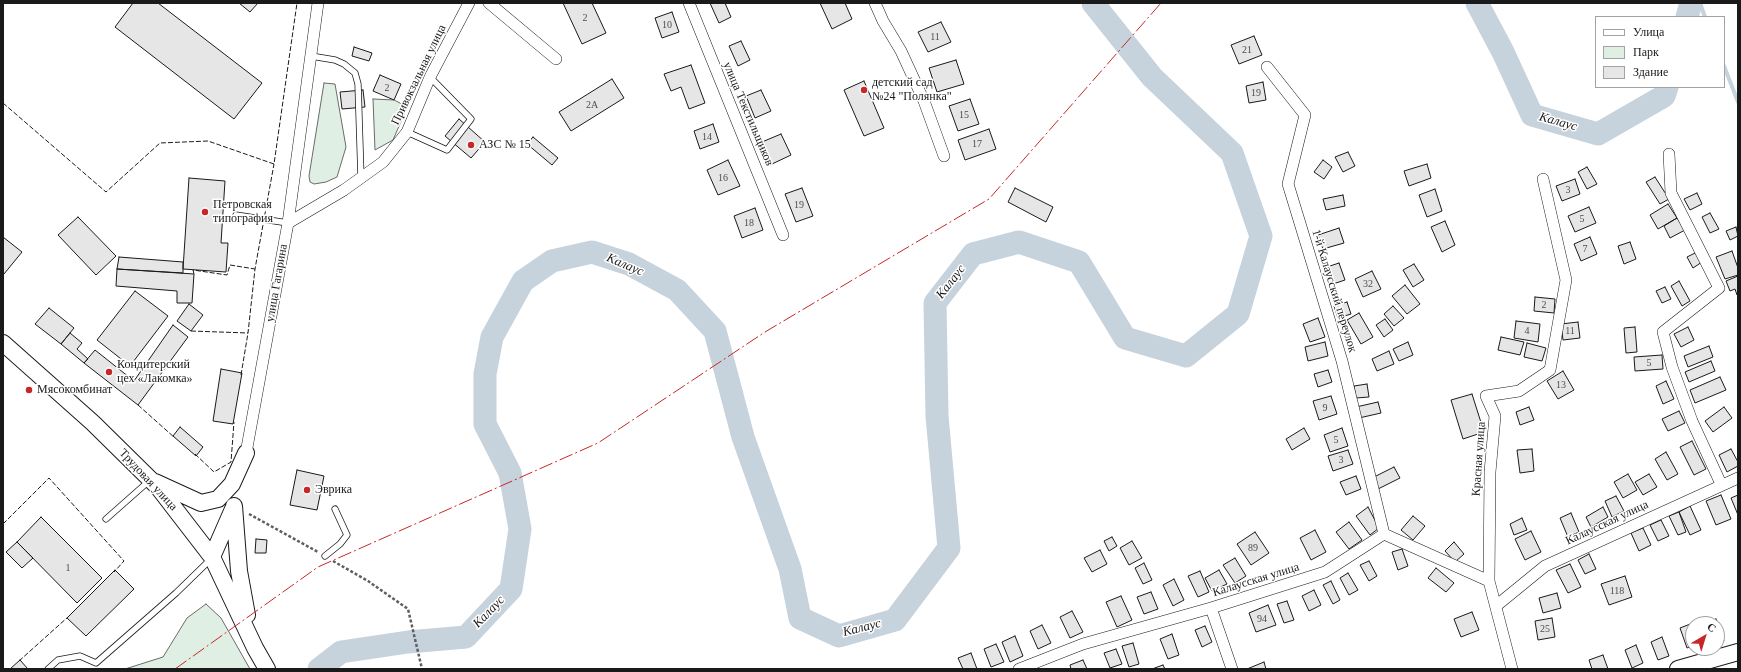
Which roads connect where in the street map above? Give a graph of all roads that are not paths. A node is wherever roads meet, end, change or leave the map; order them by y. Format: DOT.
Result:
graph roads {
  1 [pos="318,3"];
  2 [pos="469,3"];
  3 [pos="489,3"];
  4 [pos="689,3"];
  5 [pos="875,3"];
  6 [pos="311,56"];
  7 [pos="556,59"];
  8 [pos="1267,67"];
  9 [pos="430,77"];
  10 [pos="407,132"];
  11 [pos="1669,154"];
  12 [pos="944,156"];
  13 [pos="361,177"];
  14 [pos="1543,179"];
  15 [pos="236,215"];
  16 [pos="288,223"];
  17 [pos="783,235"];
  18 [pos="3,343"];
  19 [pos="246,453"];
  20 [pos="1738,478"];
  21 [pos="151,480"];
  22 [pos="1721,484"];
  23 [pos="234,506"];
  24 [pos="335,509"];
  25 [pos="106,519"];
  26 [pos="1384,534"];
  27 [pos="325,556"];
  28 [pos="212,557"];
  29 [pos="1489,581"];
  30 [pos="1496,606"];
  31 [pos="1210,608"];
  32 [pos="255,648"];
  33 [pos="1738,652"];
  34 [pos="48,669"];
  35 [pos="267,669"];
  36 [pos="1019,669"];
  37 [pos="1232,669"];
  38 [pos="1512,669"];
  39 [pos="1678,669"];
  1 -- 6 [label="street, улица Гагарина"];
  2 -- 9 [label="street, Привокзальная улица"];
  3 -- 7 [label="street"];
  4 -- 17 [label="street, улица Текстильщиков"];
  5 -- 12 [label="street"];
  6 -- 13 [label="lane"];
  6 -- 16 [label="street, улица Гагарина"];
  8 -- 26 [label="street, 1-й Калаусский переулок"];
  9 -- 10 [label="street, Привокзальная улица"];
  9 -- 10 [label="lane"];
  10 -- 13 [label="street, Привокзальная улица"];
  11 -- 22 [label="street"];
  13 -- 16 [label="street, Привокзальная улица"];
  14 -- 29 [label="street, Красная улица"];
  15 -- 16 [label="lane"];
  16 -- 19 [label="street, улица Гагарина"];
  18 -- 21 [label="main road, Трудовая улица"];
  19 -- 21 [label="main road"];
  19 -- 23 [label="main road, улица Гагарина"];
  20 -- 22 [label="street, Калаусская улица"];
  21 -- 25 [label="lane"];
  21 -- 28 [label="main road, Трудовая улица"];
  22 -- 30 [label="street, Калаусская улица"];
  23 -- 28 [label="main road, улица Гагарина"];
  23 -- 32 [label="main road"];
  24 -- 27 [label="lane"];
  26 -- 29 [label="street"];
  26 -- 31 [label="street, Калаусская улица"];
  28 -- 32 [label="main road, Трудовая улица"];
  28 -- 34 [label="lane"];
  29 -- 30 [label="street, Красная улица"];
  30 -- 38 [label="street, Красная улица"];
  31 -- 36 [label="street, Калаусская улица"];
  31 -- 37 [label="street"];
  32 -- 35 [label="main road"];
  33 -- 39 [label="main road"];
}
